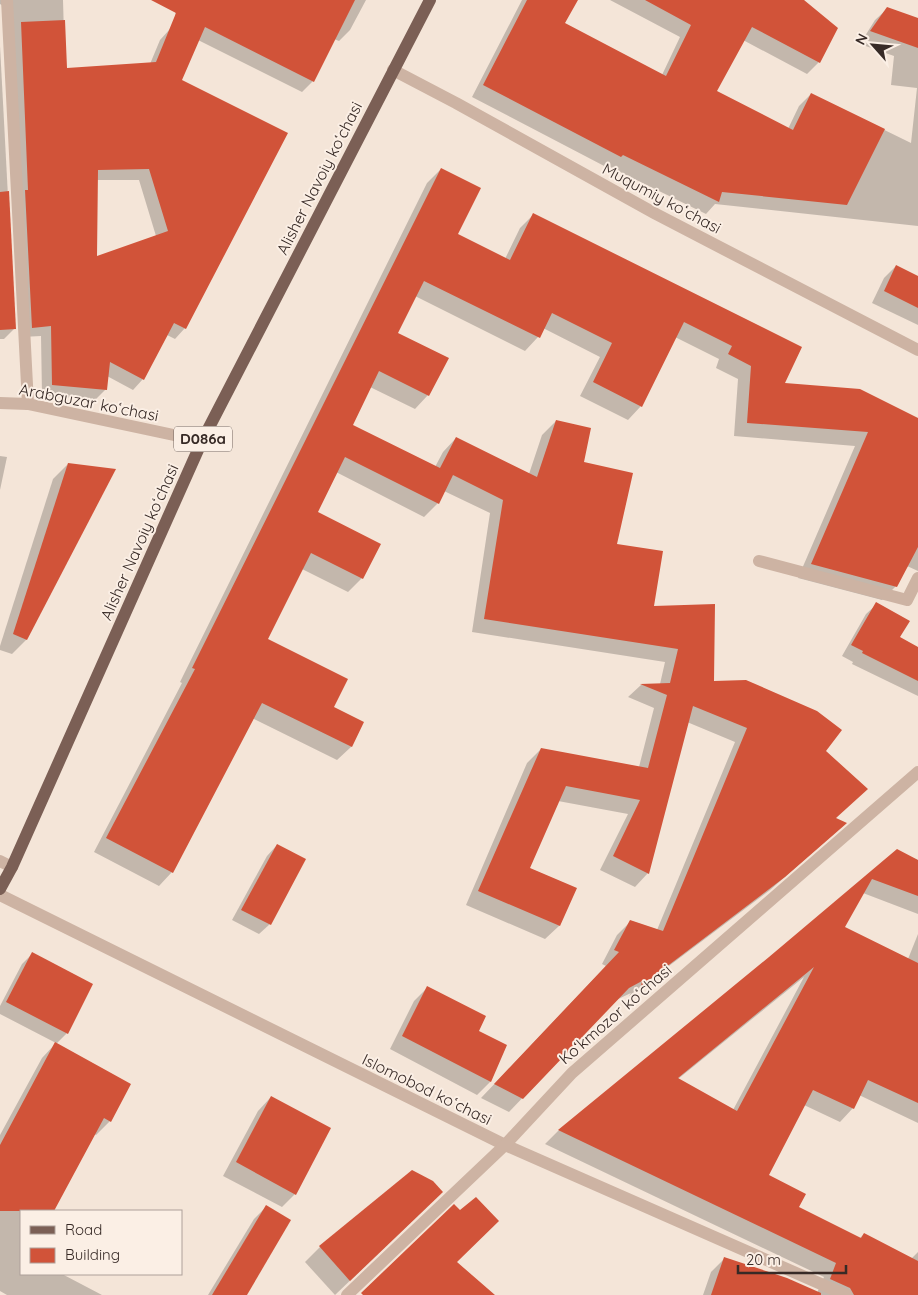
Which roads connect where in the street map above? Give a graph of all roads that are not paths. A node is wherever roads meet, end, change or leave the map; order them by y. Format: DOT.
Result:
graph roads {
  1 [pos="7,0"];
  2 [pos="430,0"];
  3 [pos="393,70"];
  4 [pos="918,350"];
  5 [pos="0,403"];
  6 [pos="28,404"];
  7 [pos="202,441"];
  8 [pos="759,561"];
  9 [pos="918,578"];
  10 [pos="918,772"];
  11 [pos="6,864"];
  12 [pos="0,889"];
  13 [pos="0,895"];
  14 [pos="505,1145"];
  15 [pos="347,1295"];
  16 [pos="846,1295"];
  1 -- 6 [label="street"];
  2 -- 3 [label="main road, Alisher Navoiy koʻchasi / D086a"];
  3 -- 4 [label="street, Muqumiy koʻchasi"];
  3 -- 7 [label="main road, Alisher Navoiy koʻchasi / D086a"];
  5 -- 6 [label="street, Arabguzar koʻchasi"];
  6 -- 7 [label="street, Arabguzar koʻchasi"];
  7 -- 11 [label="main road, Alisher Navoiy koʻchasi / D086a"];
  8 -- 9 [label="street"];
  10 -- 14 [label="street, Koʻkmozor koʻchasi"];
  11 -- 12 [label="main road, Alisher Navoiy koʻchasi / D086a"];
  13 -- 14 [label="street, Islomobod ko‘chasi"];
  14 -- 15 [label="street, Koʻkmozor koʻchasi"];
  14 -- 16 [label="street, Islomobod ko‘chasi"];
}
